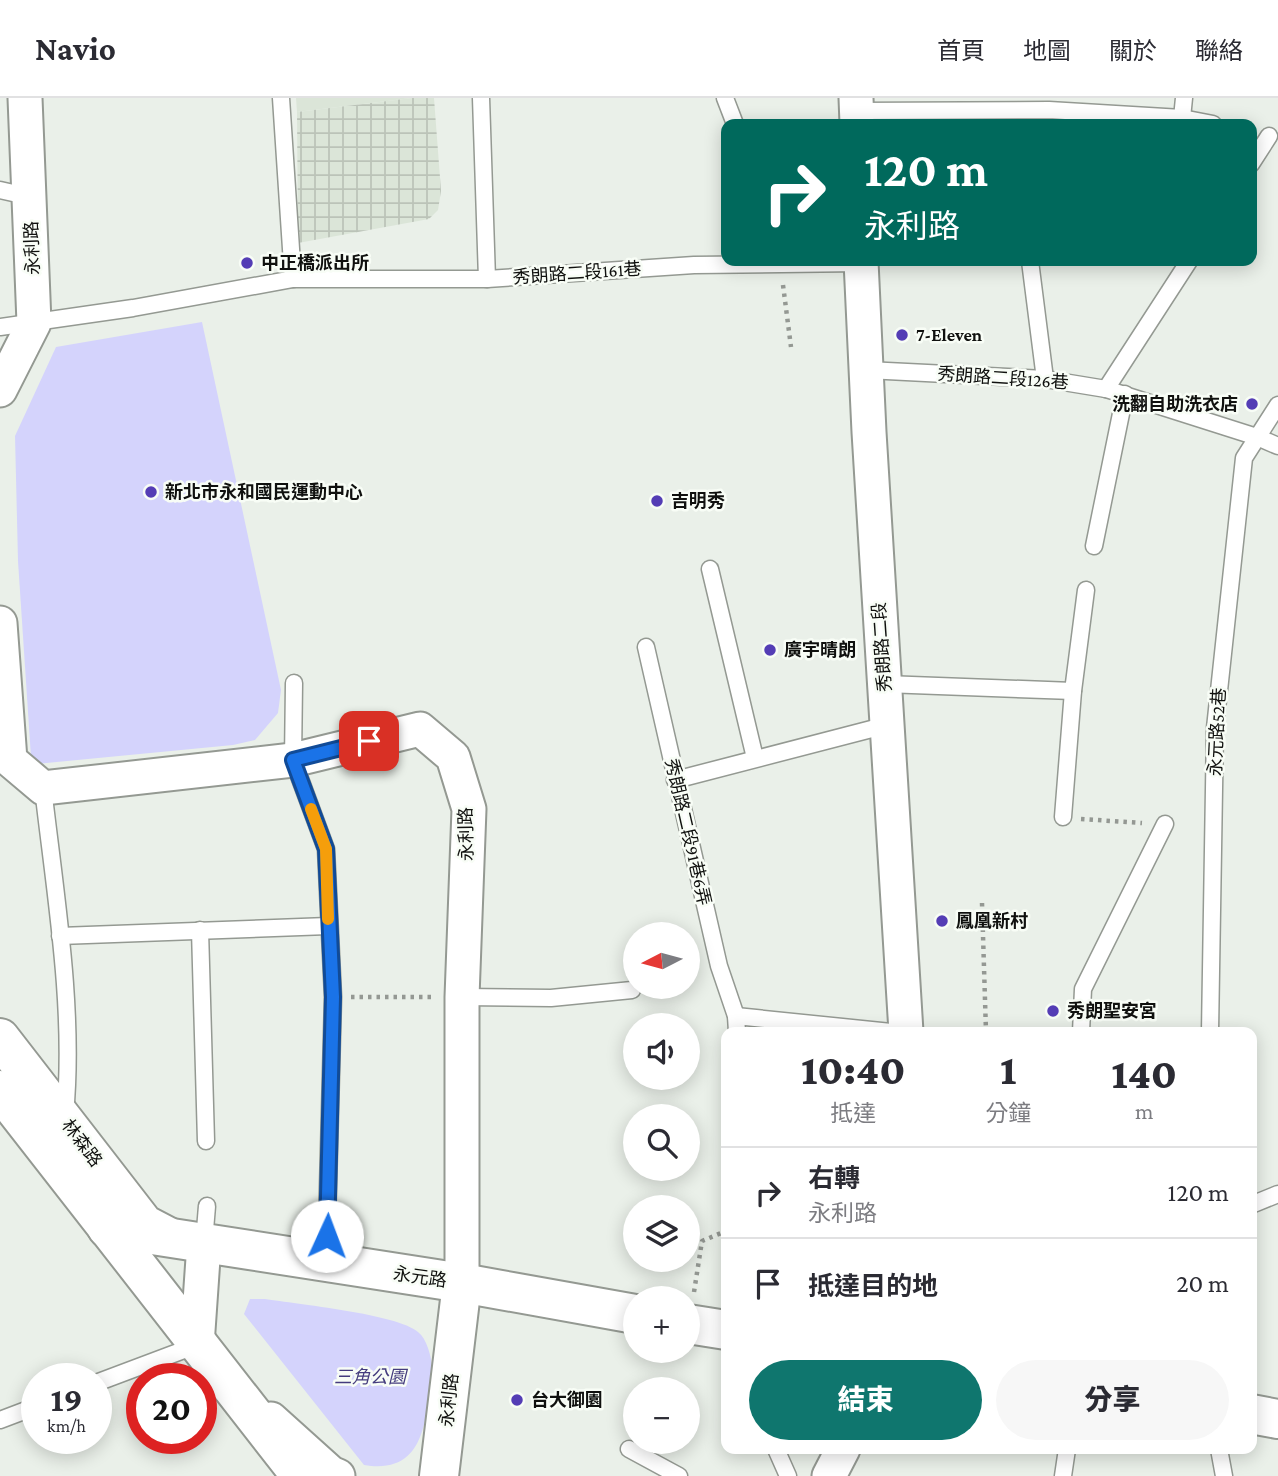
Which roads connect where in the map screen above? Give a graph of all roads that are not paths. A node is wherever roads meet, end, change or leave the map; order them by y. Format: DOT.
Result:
graph roads {
  1 [pos="25,98"];
  2 [pos="281,98"];
  3 [pos="481,98"];
  4 [pos="725,98"];
  5 [pos="1184,98"];
  6 [pos="1049,104"];
  7 [pos="857,111"];
  8 [pos="1182,118"];
  9 [pos="733,119"];
  10 [pos="1115,119"];
  11 [pos="1150,119"];
  12 [pos="1187,119"];
  13 [pos="1257,134"];
  14 [pos="1274,138"];
  15 [pos="1257,157"];
  16 [pos="15,193"];
  17 [pos="721,264"];
  18 [pos="861,266"];
  19 [pos="1031,266"];
  20 [pos="1186,266"];
  21 [pos="293,279"];
  22 [pos="487,279"];
  23 [pos="34,323"];
  24 [pos="0,327"];
  25 [pos="867,370"];
  26 [pos="1045,379"];
  27 [pos="1107,389"];
  28 [pos="0,390"];
  29 [pos="1125,394"];
  30 [pos="1278,405"];
  31 [pos="1257,437"];
  32 [pos="1278,446"];
  33 [pos="1094,545"];
  34 [pos="710,569"];
  35 [pos="1086,590"];
  36 [pos="0,623"];
  37 [pos="646,647"];
  38 [pos="294,683"];
  39 [pos="885,684"];
  40 [pos="1073,691"];
  41 [pos="887,724"];
  42 [pos="755,758"];
  43 [pos="293,760"];
  44 [pos="675,780"];
  45 [pos="43,789"];
  46 [pos="1063,817"];
  47 [pos="1165,824"];
  48 [pos="328,926"];
  49 [pos="200,930"];
  50 [pos="60,936"];
  51 [pos="623,991"];
  52 [pos="462,997"];
  53 [pos="736,1016"];
  54 [pos="737,1027"];
  55 [pos="843,1027"];
  56 [pos="906,1027"];
  57 [pos="1080,1027"];
  58 [pos="1210,1027"];
  59 [pos="0,1038"];
  60 [pos="0,1090"];
  61 [pos="65,1120"];
  62 [pos="206,1141"];
  63 [pos="1278,1194"];
  64 [pos="1257,1203"];
  65 [pos="207,1206"];
  66 [pos="107,1228"];
  67 [pos="188,1241"];
  68 [pos="326,1263"];
  69 [pos="462,1283"];
  70 [pos="623,1312"];
  71 [pos="700,1316"];
  72 [pos="721,1327"];
  73 [pos="208,1359"];
  74 [pos="112,1380"];
  75 [pos="21,1412"];
  76 [pos="1257,1414"];
  77 [pos="1278,1419"];
  78 [pos="0,1420"];
  79 [pos="638,1454"];
  80 [pos="778,1454"];
  81 [pos="840,1454"];
  82 [pos="1066,1454"];
  83 [pos="1220,1454"];
  84 [pos="437,1473"];
  85 [pos="301,1476"];
  86 [pos="338,1476"];
  87 [pos="679,1476"];
  88 [pos="788,1476"];
  89 [pos="829,1476"];
  90 [pos="1063,1476"];
  91 [pos="1224,1476"];
  1 -- 16 [label="street, 永利路"];
  2 -- 21 [label="lane"];
  3 -- 22 [label="lane"];
  4 -- 9 [label="lane"];
  5 -- 8 [label="lane"];
  6 -- 7 [label="lane"];
  6 -- 10 [label="lane"];
  8 -- 11 [label="lane"];
  8 -- 12 [label="lane"];
  13 -- 14 [label="lane"];
  14 -- 15 [label="lane"];
  16 -- 23 [label="street, 永利路"];
  17 -- 22 [label="lane, 秀朗路二段161巷"];
  18 -- 25 [label="street, 秀朗路二段"];
  19 -- 26 [label="lane"];
  20 -- 27 [label="lane"];
  21 -- 22 [label="lane, 秀朗路二段161巷"];
  21 -- 23 [label="lane, 秀朗路二段161巷"];
  23 -- 24 [label="lane, 秀朗路二段161巷"];
  23 -- 28 [label="street, 永利路"];
  25 -- 26 [label="lane, 秀朗路二段126巷"];
  25 -- 39 [label="street, 秀朗路二段"];
  26 -- 27 [label="lane, 秀朗路二段126巷"];
  27 -- 29 [label="lane, 秀朗路二段126巷"];
  29 -- 31 [label="lane, 秀朗路二段126巷"];
  29 -- 33 [label="lane"];
  30 -- 31 [label="lane, 永元路52巷"];
  31 -- 32 [label="lane, 秀朗路二段126巷"];
  31 -- 58 [label="lane, 永元路52巷"];
  34 -- 42 [label="lane"];
  35 -- 40 [label="lane"];
  36 -- 45 [label="street"];
  37 -- 44 [label="lane, 秀朗路二段91巷6弄"];
  38 -- 43 [label="lane"];
  39 -- 40 [label="lane"];
  39 -- 41 [label="street, 秀朗路二段"];
  40 -- 46 [label="lane"];
  41 -- 42 [label="lane"];
  41 -- 56 [label="street, 秀朗路二段"];
  42 -- 44 [label="lane"];
  43 -- 45 [label="street, 永利路"];
  43 -- 48 [label="lane"];
  43 -- 52 [label="street, 永利路"];
  44 -- 53 [label="lane, 秀朗路二段91巷6弄"];
  45 -- 50 [label="lane"];
  47 -- 57 [label="lane"];
  48 -- 49 [label="lane"];
  48 -- 68 [label="lane"];
  49 -- 50 [label="lane"];
  49 -- 62 [label="lane"];
  50 -- 61 [label="lane"];
  51 -- 52 [label="lane"];
  52 -- 69 [label="street, 永利路"];
  53 -- 54 [label="lane, 秀朗路二段91巷6弄"];
  53 -- 55 [label="lane"];
  59 -- 61 [label="street, 林森路"];
  60 -- 66 [label="street, 林森路"];
  61 -- 67 [label="street, 林森路"];
  63 -- 64 [label="lane"];
  65 -- 67 [label="lane"];
  66 -- 67 [label="street"];
  66 -- 73 [label="street, 林森路"];
  67 -- 68 [label="street, 永元路"];
  67 -- 73 [label="street"];
  68 -- 69 [label="street, 永元路"];
  69 -- 70 [label="street, 永元路"];
  69 -- 84 [label="street, 永利路"];
  71 -- 72 [label="street"];
  73 -- 74 [label="lane"];
  73 -- 85 [label="street, 林森路"];
  73 -- 86 [label="street"];
  75 -- 78 [label="lane"];
  76 -- 77 [label="street"];
  79 -- 87 [label="lane"];
  80 -- 88 [label="lane"];
  81 -- 89 [label="street"];
  82 -- 90 [label="lane"];
  83 -- 91 [label="lane"];
}
